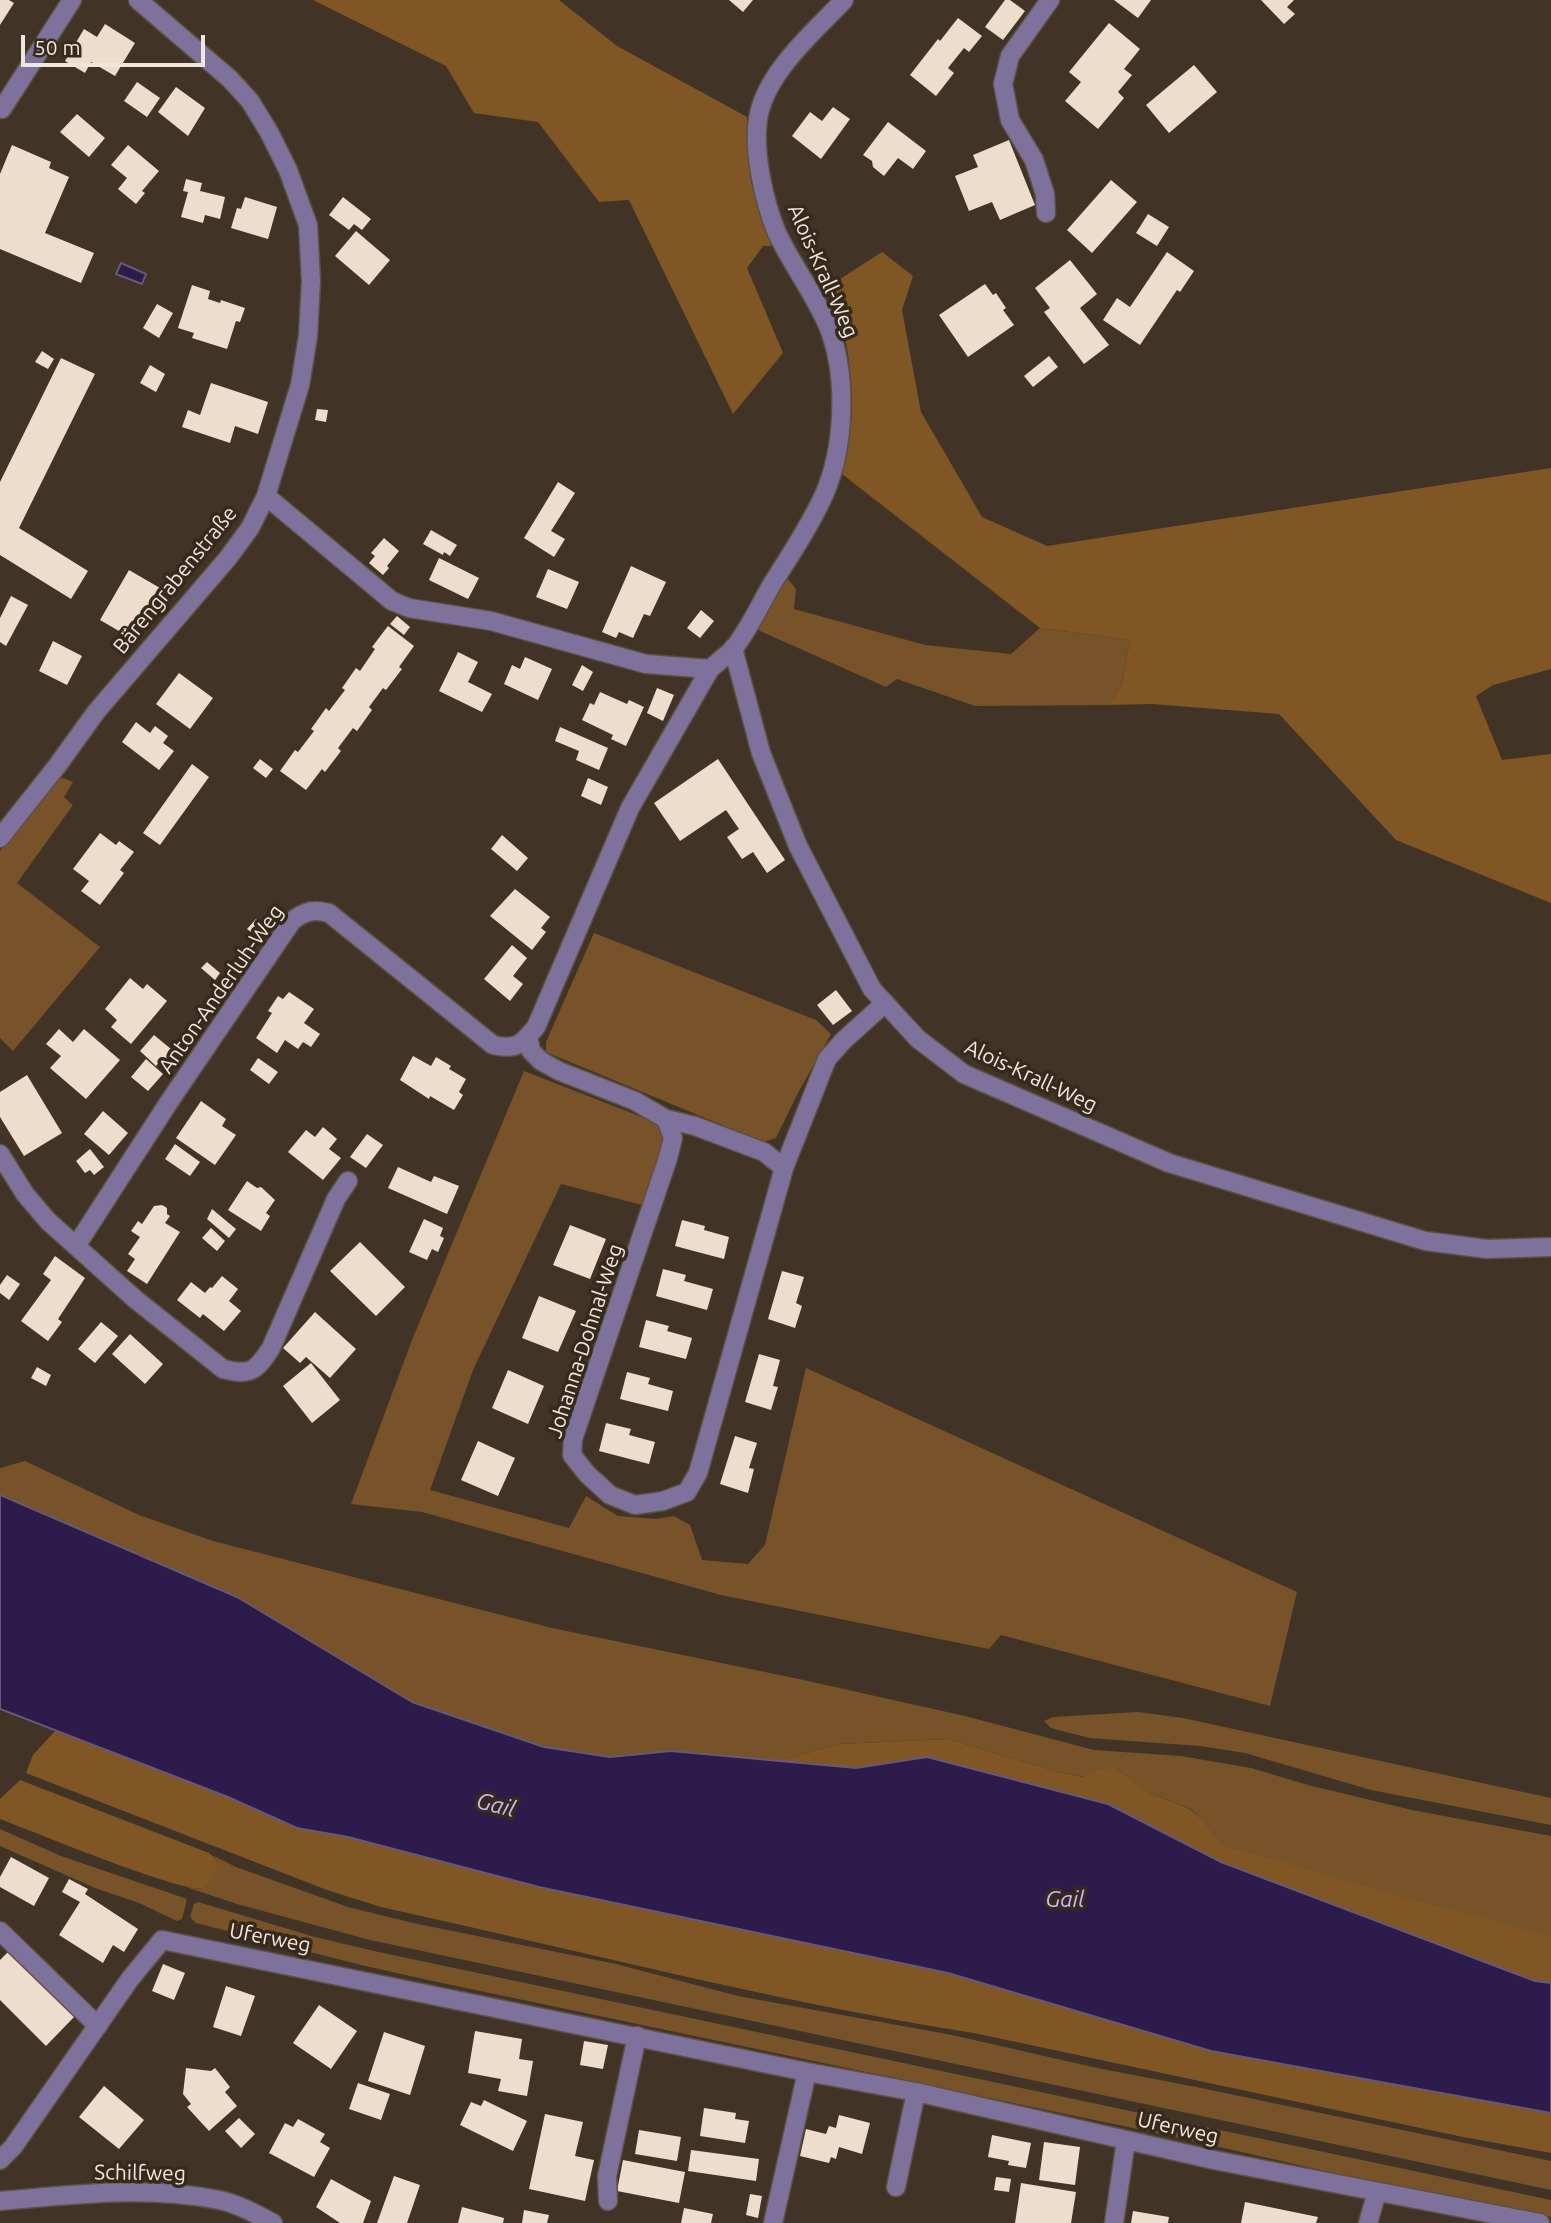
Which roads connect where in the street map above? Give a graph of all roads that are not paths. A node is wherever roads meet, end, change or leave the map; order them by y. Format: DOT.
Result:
graph roads {
  1 [pos="72,0"];
  2 [pos="138,0"];
  3 [pos="844,0"];
  4 [pos="1050,0"];
  5 [pos="0,108"];
  6 [pos="1046,213"];
  7 [pos="266,496"];
  8 [pos="733,648"];
  9 [pos="710,669"];
  10 [pos="0,838"];
  11 [pos="885,1003"];
  12 [pos="525,1040"];
  13 [pos="666,1119"];
  14 [pos="0,1154"];
  15 [pos="783,1168"];
  16 [pos="348,1181"];
  17 [pos="76,1246"];
  18 [pos="1551,1247"];
  19 [pos="0,1931"];
  20 [pos="98,2026"];
  21 [pos="637,2036"];
  22 [pos="807,2072"];
  23 [pos="916,2092"];
  24 [pos="1126,2140"];
  25 [pos="0,2160"];
  26 [pos="896,2187"];
  27 [pos="1377,2192"];
  28 [pos="0,2201"];
  29 [pos="608,2201"];
  30 [pos="273,2223"];
  31 [pos="773,2223"];
  32 [pos="1115,2223"];
  33 [pos="1368,2223"];
  34 [pos="1540,2223"];
  1 -- 5 [label="street"];
  2 -- 7 [label="street, Bärengrabenstraße"];
  3 -- 8 [label="street, Alois-Krall-Weg"];
  4 -- 6 [label="street"];
  7 -- 9 [label="street"];
  7 -- 10 [label="street, Bärengrabenstraße"];
  8 -- 9 [label="street, Alois-Krall-Weg"];
  8 -- 11 [label="street, Alois-Krall-Weg"];
  9 -- 12 [label="street, Alois-Krall-Weg"];
  11 -- 15 [label="street, Johanna-Dohnal-Weg"];
  11 -- 18 [label="street, Alois-Krall-Weg"];
  12 -- 13 [label="street"];
  12 -- 17 [label="street, Anton-Anderluh-Weg"];
  13 -- 15 [label="street"];
  13 -- 15 [label="street, Johanna-Dohnal-Weg"];
  14 -- 17 [label="street"];
  16 -- 17 [label="street"];
  19 -- 20 [label="street"];
  20 -- 21 [label="street, Uferweg"];
  20 -- 25 [label="street, Uferweg"];
  21 -- 22 [label="street, Uferweg"];
  21 -- 29 [label="street"];
  22 -- 23 [label="street, Uferweg"];
  22 -- 31 [label="street"];
  23 -- 24 [label="street, Uferweg"];
  23 -- 26 [label="street"];
  24 -- 27 [label="street, Uferweg"];
  24 -- 32 [label="street"];
  27 -- 33 [label="street"];
  27 -- 34 [label="street, Uferweg"];
  28 -- 30 [label="street, Schilfweg"];
}
